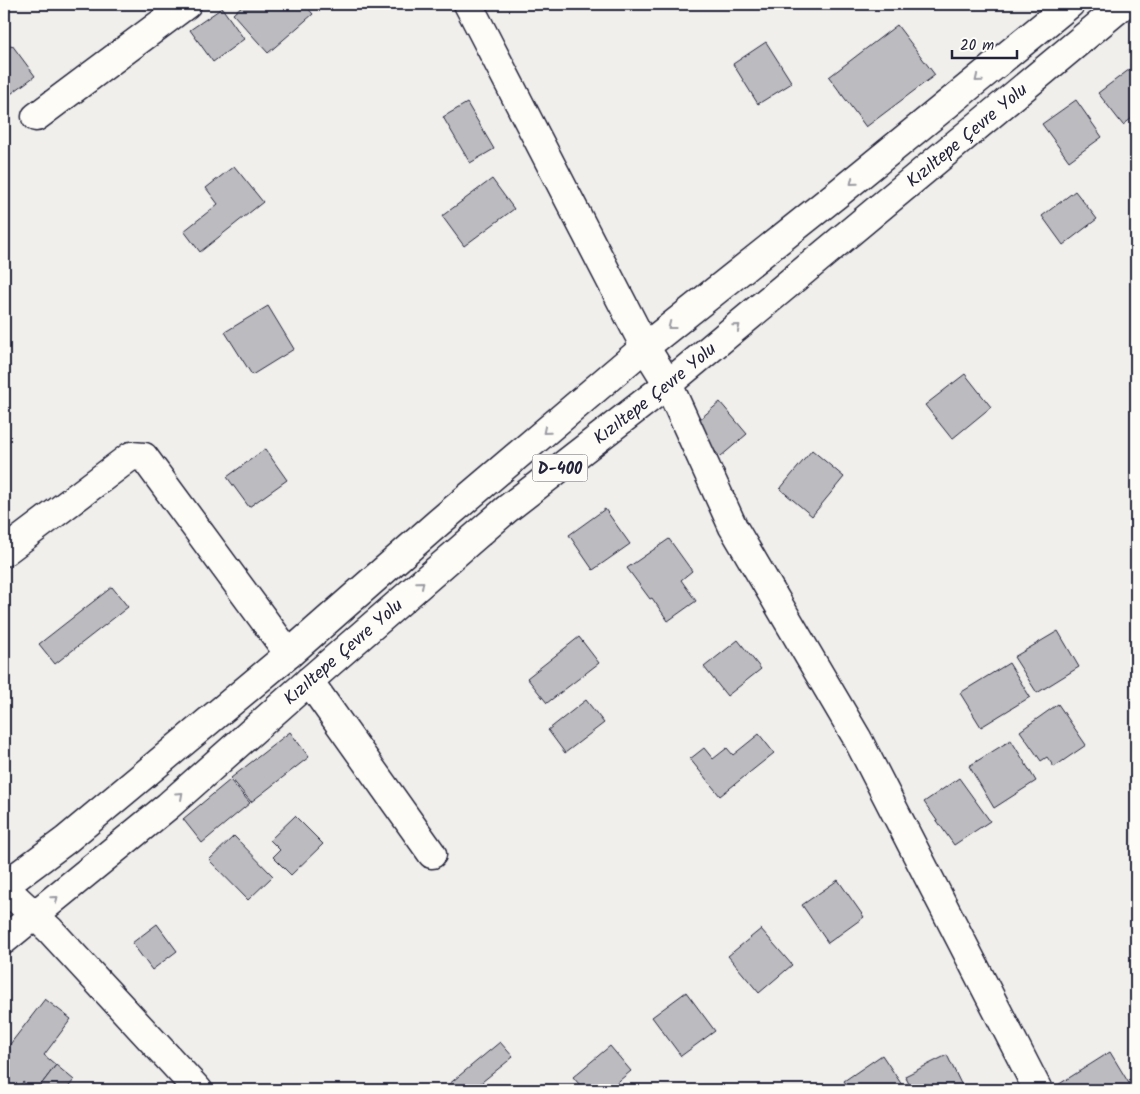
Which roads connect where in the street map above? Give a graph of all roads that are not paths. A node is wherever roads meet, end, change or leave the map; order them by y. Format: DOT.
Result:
graph roads {
  1 [pos="468,4"];
  2 [pos="1070,4"];
  3 [pos="1124,4"];
  4 [pos="170,9"];
  5 [pos="36,117"];
  6 [pos="645,347"];
  7 [pos="668,384"];
  8 [pos="4,552"];
  9 [pos="289,654"];
  10 [pos="309,681"];
  11 [pos="432,854"];
  12 [pos="4,887"];
  13 [pos="34,916"];
  14 [pos="4,940"];
  15 [pos="198,1090"];
  16 [pos="1038,1090"];
  1 -- 6 [label="main road"];
  2 -- 6 [label="main road, Kızıltepe Çevre Yolu / D-400, one-way"];
  7 -- 3 [label="main road, Kızıltepe Çevre Yolu / D-400, one-way"];
  4 -- 5 [label="main road"];
  6 -- 7 [label="main road"];
  6 -- 9 [label="main road, Kızıltepe Çevre Yolu / D-400, one-way"];
  10 -- 7 [label="main road, Kızıltepe Çevre Yolu / D-400, one-way"];
  7 -- 16 [label="main road"];
  8 -- 9 [label="main road"];
  9 -- 12 [label="main road, Kızıltepe Çevre Yolu / D-400"];
  10 -- 11 [label="main road"];
  13 -- 10 [label="main road, Kızıltepe Çevre Yolu / D-400, one-way"];
  12 -- 13 [label="main road"];
  13 -- 14 [label="main road, Kızıltepe Çevre Yolu / D-400"];
  13 -- 15 [label="main road"];
}
